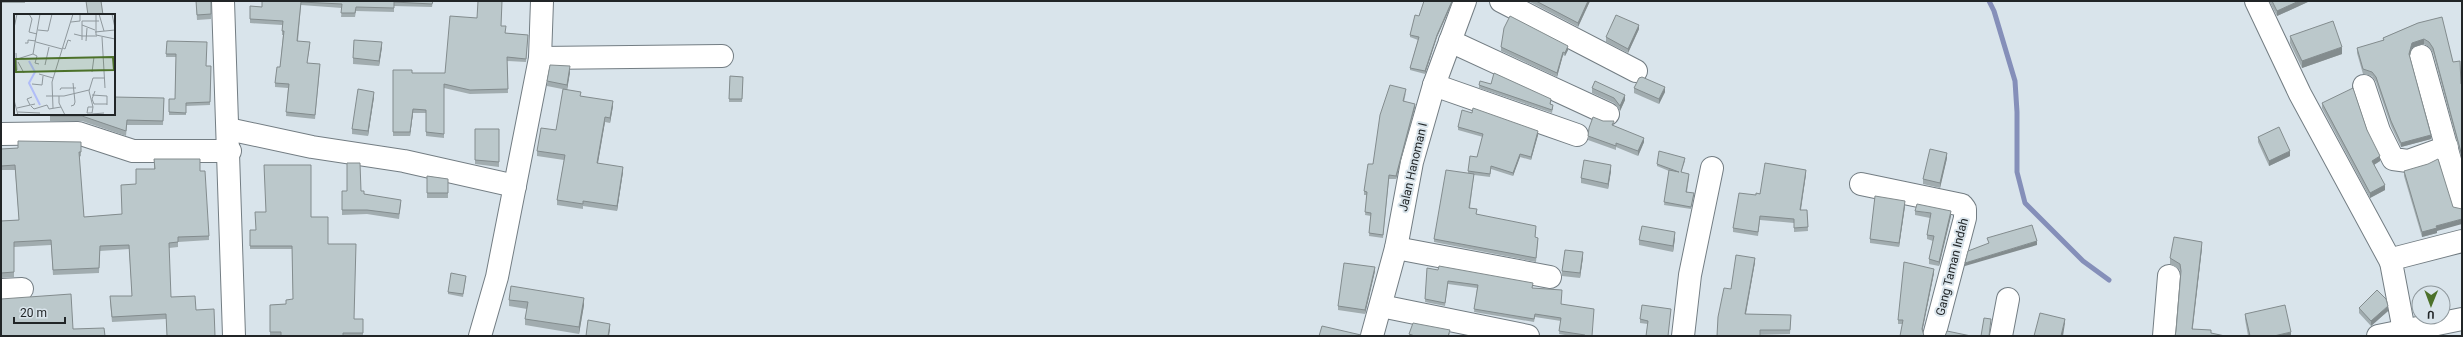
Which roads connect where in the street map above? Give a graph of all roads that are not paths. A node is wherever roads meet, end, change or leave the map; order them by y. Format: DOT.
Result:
graph roads {
  1 [pos="223,1"];
  2 [pos="542,1"];
  3 [pos="1465,1"];
  4 [pos="1501,1"];
  5 [pos="2256,1"];
  6 [pos="1450,41"];
  7 [pos="722,56"];
  8 [pos="2421,56"];
  9 [pos="540,58"];
  10 [pos="1636,71"];
  11 [pos="1434,86"];
  12 [pos="2364,86"];
  13 [pos="1608,114"];
  14 [pos="228,129"];
  15 [pos="1,134"];
  16 [pos="1577,135"];
  17 [pos="2447,147"];
  18 [pos="230,152"];
  19 [pos="1712,168"];
  20 [pos="1862,184"];
  21 [pos="515,186"];
  22 [pos="2462,203"];
  23 [pos="2462,241"];
  24 [pos="1396,248"];
  25 [pos="2391,262"];
  26 [pos="2169,276"];
  27 [pos="1550,277"];
  28 [pos="2008,299"];
  29 [pos="1381,306"];
  30 [pos="2462,319"];
  31 [pos="2404,334"];
  32 [pos="234,336"];
  33 [pos="480,336"];
  34 [pos="1372,336"];
  35 [pos="1528,336"];
  36 [pos="1683,336"];
  37 [pos="1934,336"];
  38 [pos="2001,336"];
  39 [pos="2164,336"];
  40 [pos="2378,336"];
  1 -- 14 [label="street"];
  2 -- 9 [label="street"];
  3 -- 6 [label="street, Jalan Hanoman I"];
  4 -- 10 [label="street"];
  5 -- 25 [label="street"];
  6 -- 11 [label="street, Jalan Hanoman I"];
  6 -- 13 [label="street"];
  7 -- 9 [label="street"];
  8 -- 17 [label="street"];
  9 -- 21 [label="street"];
  11 -- 16 [label="street"];
  11 -- 24 [label="street, Jalan Hanoman I"];
  12 -- 17 [label="street"];
  14 -- 18 [label="street"];
  14 -- 21 [label="street"];
  15 -- 18 [label="street"];
  17 -- 22 [label="street"];
  18 -- 32 [label="street"];
  19 -- 36 [label="street"];
  20 -- 37 [label="street, Gang Taman Indah"];
  21 -- 33 [label="street"];
  23 -- 25 [label="street"];
  24 -- 27 [label="street"];
  24 -- 29 [label="street, Jalan Hanoman I"];
  25 -- 31 [label="street"];
  26 -- 39 [label="street"];
  28 -- 38 [label="street"];
  29 -- 34 [label="street, Jalan Hanoman I"];
  29 -- 35 [label="street"];
  30 -- 31 [label="street"];
  31 -- 40 [label="street"];
}
